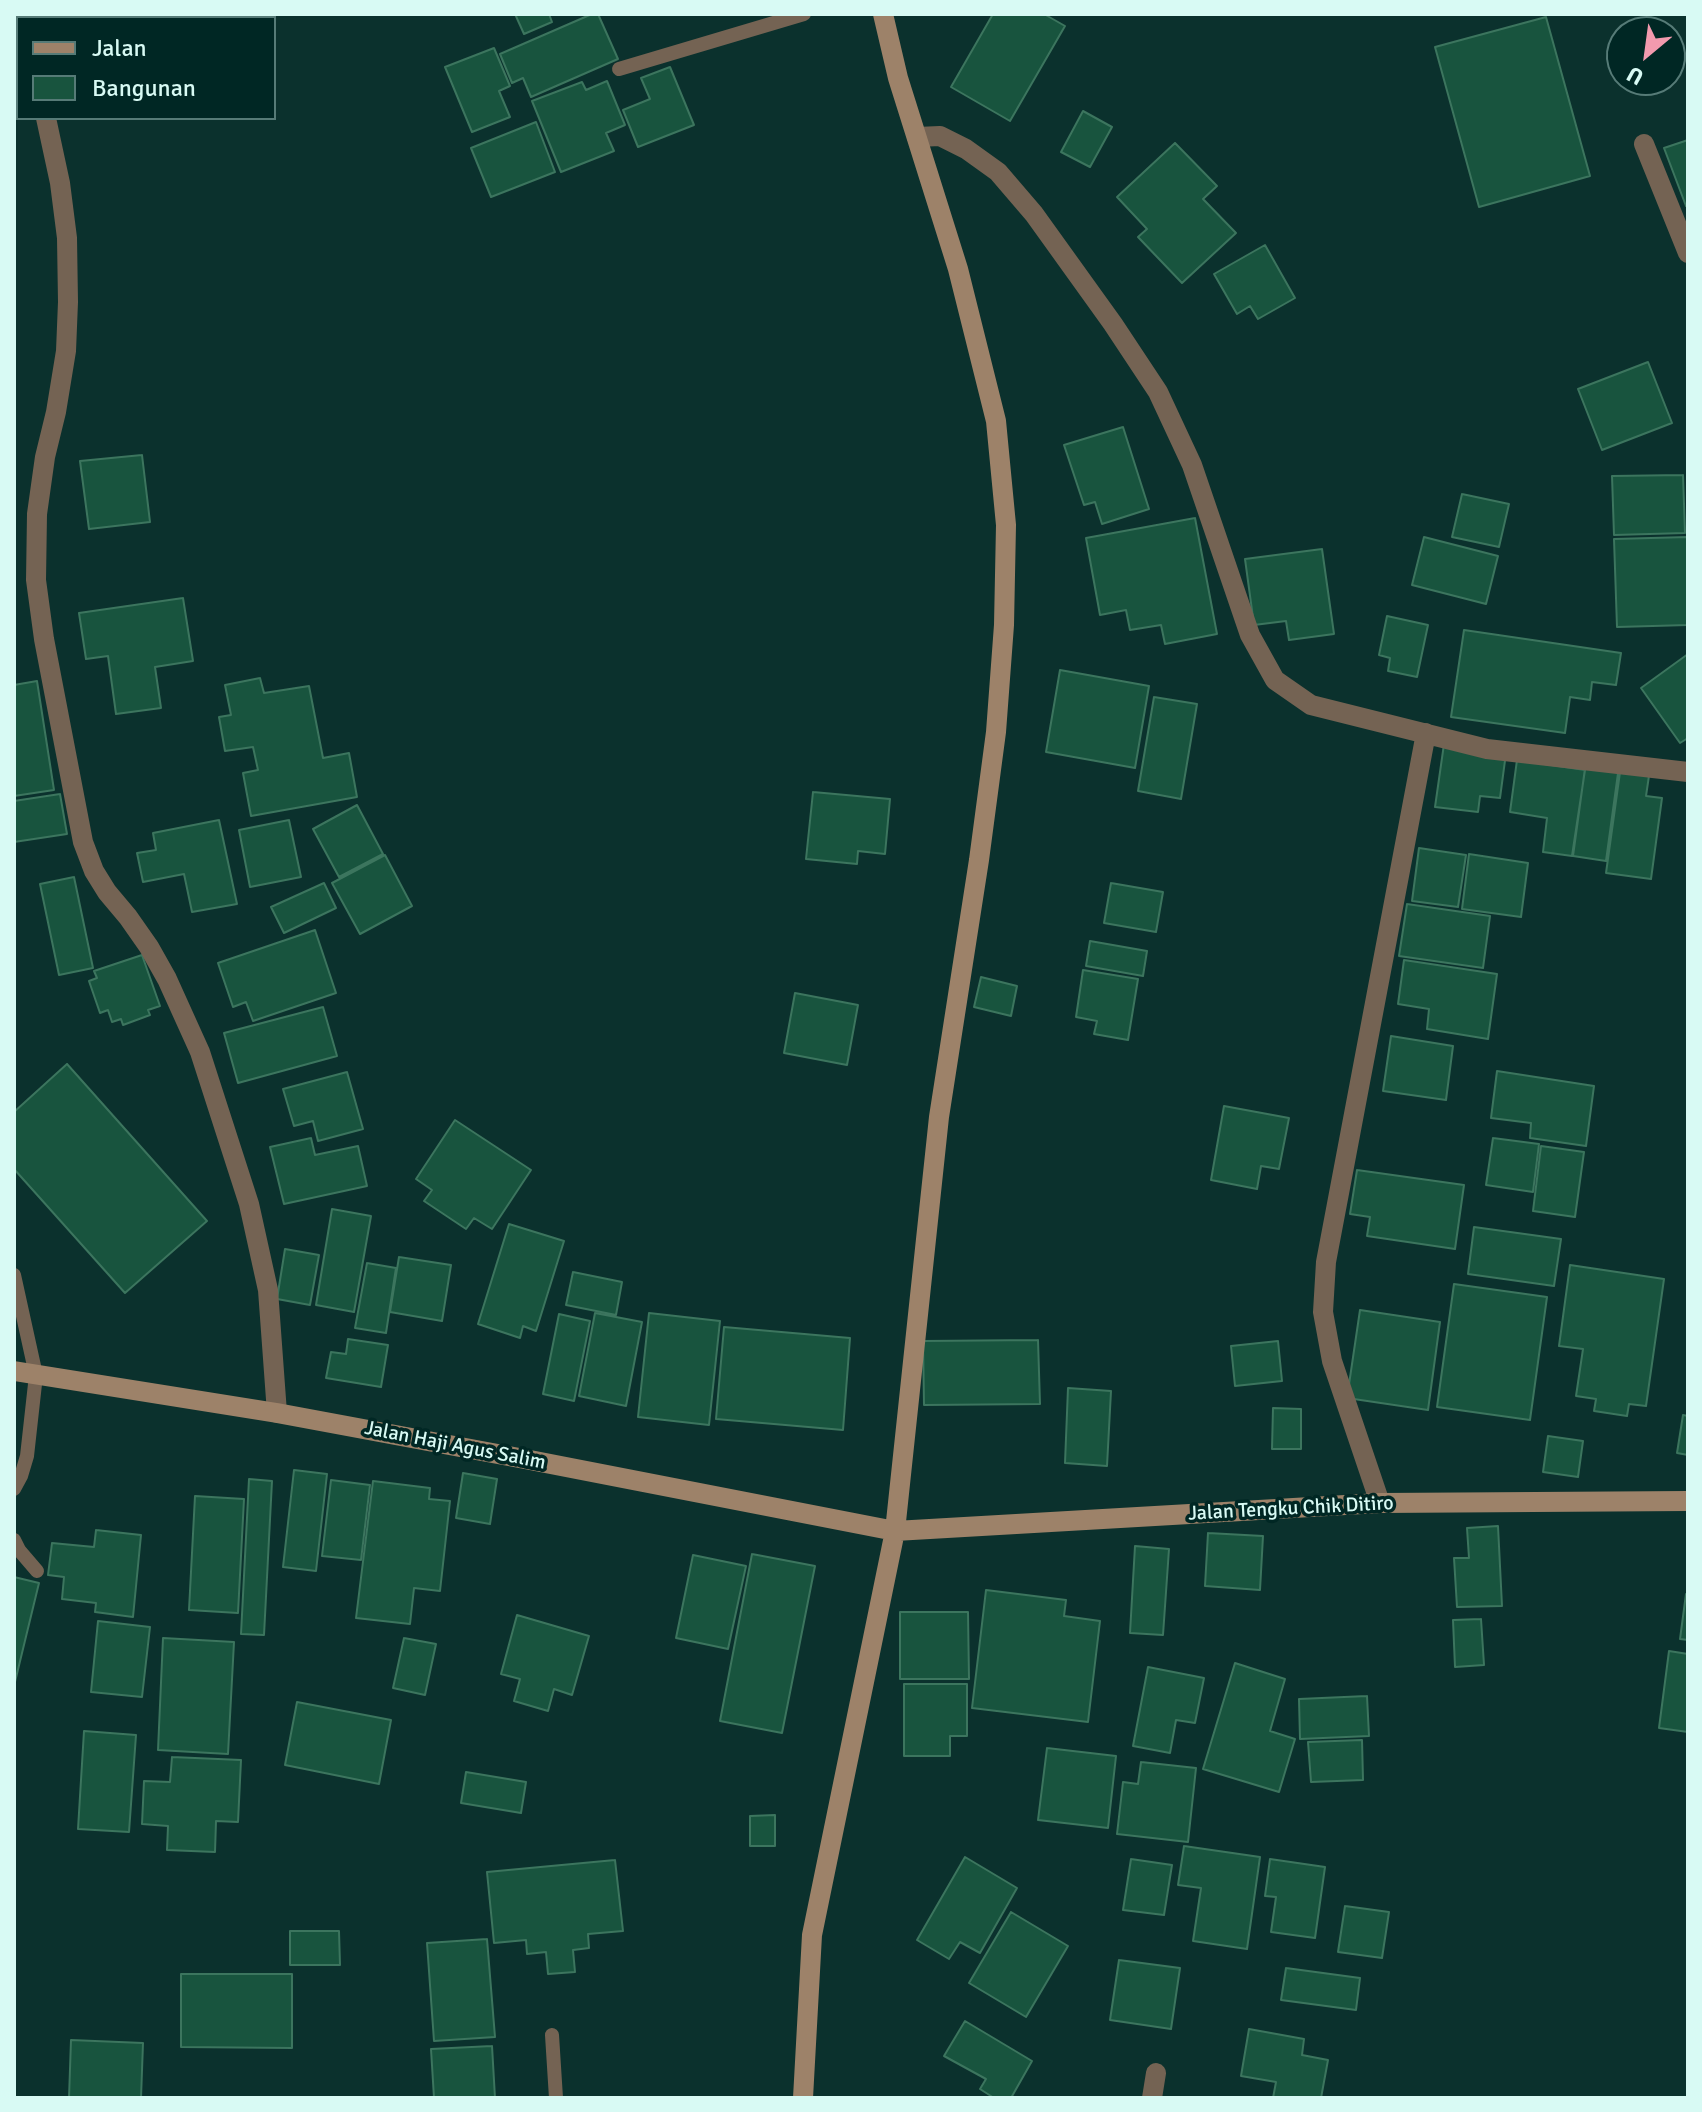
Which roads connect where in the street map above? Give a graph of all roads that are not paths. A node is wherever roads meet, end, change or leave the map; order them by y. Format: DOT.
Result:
graph roads {
  1 [pos="804,14"];
  2 [pos="883,14"];
  3 [pos="619,69"];
  4 [pos="46,120"];
  5 [pos="917,137"];
  6 [pos="1644,144"];
  7 [pos="1688,253"];
  8 [pos="1426,733"];
  9 [pos="1688,772"];
  10 [pos="14,1275"];
  11 [pos="14,1371"];
  12 [pos="36,1375"];
  13 [pos="277,1413"];
  14 [pos="14,1489"];
  15 [pos="1688,1501"];
  16 [pos="1380,1503"];
  17 [pos="895,1531"];
  18 [pos="14,1540"];
  19 [pos="37,1571"];
  20 [pos="552,2035"];
  21 [pos="1156,2073"];
  22 [pos="556,2098"];
  23 [pos="803,2098"];
  24 [pos="1152,2098"];
  1 -- 3 [label="lane"];
  2 -- 5 [label="street"];
  4 -- 13 [label="street"];
  5 -- 8 [label="street"];
  5 -- 17 [label="street"];
  6 -- 7 [label="street"];
  8 -- 9 [label="street"];
  8 -- 16 [label="street"];
  10 -- 12 [label="lane"];
  11 -- 12 [label="street, Jalan Haji Agus Salim"];
  12 -- 13 [label="street, Jalan Haji Agus Salim"];
  12 -- 14 [label="lane"];
  13 -- 17 [label="street, Jalan Haji Agus Salim"];
  15 -- 16 [label="street, Jalan Tengku Chik Ditiro"];
  16 -- 17 [label="street, Jalan Tengku Chik Ditiro"];
  17 -- 23 [label="street"];
  18 -- 19 [label="lane"];
  20 -- 22 [label="lane"];
  21 -- 24 [label="street"];
}
